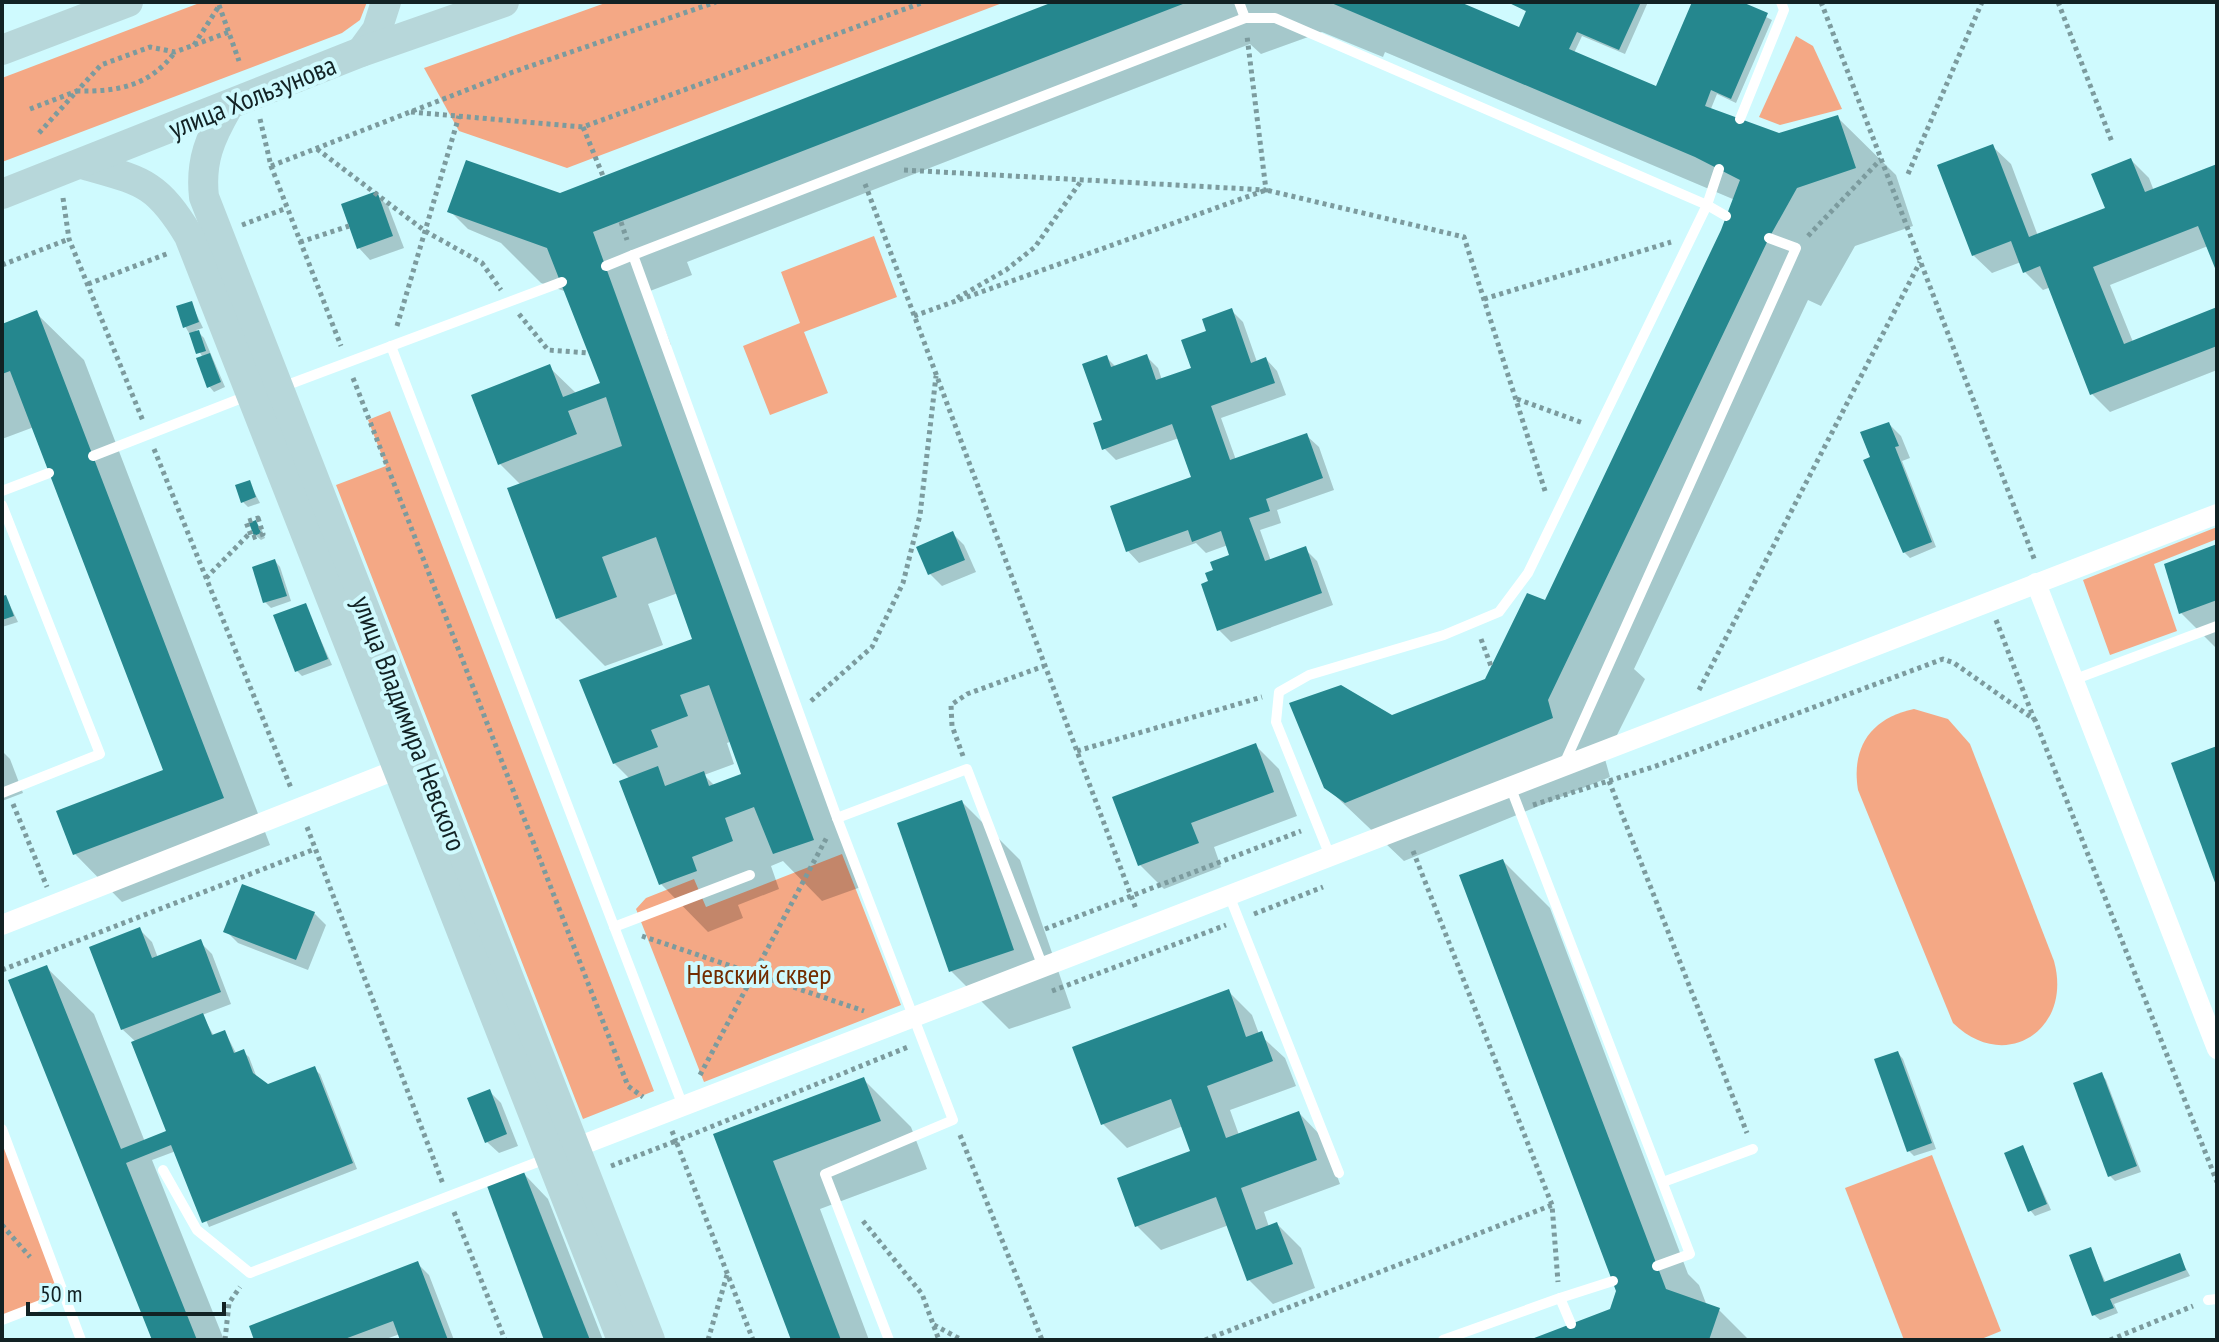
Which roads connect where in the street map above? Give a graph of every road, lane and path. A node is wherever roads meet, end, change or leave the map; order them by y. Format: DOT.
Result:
graph roads {
  1 [pos="128,2"];
  2 [pos="386,2"];
  3 [pos="504,2"];
  4 [pos="716,2"];
  5 [pos="924,2"];
  6 [pos="1239,2"];
  7 [pos="1781,2"];
  8 [pos="1821,2"];
  9 [pos="1982,2"];
  10 [pos="2058,2"];
  11 [pos="83,11"];
  12 [pos="1245,18"];
  13 [pos="229,32"];
  14 [pos="194,45"];
  15 [pos="2,50"];
  16 [pos="175,52"];
  17 [pos="361,52"];
  18 [pos="239,61"];
  19 [pos="77,91"];
  20 [pos="228,107"];
  21 [pos="30,109"];
  22 [pos="411,112"];
  23 [pos="459,116"];
  24 [pos="260,118"];
  25 [pos="1740,119"];
  26 [pos="583,127"];
  27 [pos="39,133"];
  28 [pos="2112,142"];
  29 [pos="316,148"];
  30 [pos="1881,159"];
  31 [pos="82,164"];
  32 [pos="271,166"];
  33 [pos="859,168"];
  34 [pos="1719,169"];
  35 [pos="1908,174"];
  36 [pos="603,176"];
  37 [pos="1081,180"];
  38 [pos="1266,190"];
  39 [pos="62,193"];
  40 [pos="2,194"];
  41 [pos="1707,205"];
  42 [pos="287,208"];
  43 [pos="1726,216"];
  44 [pos="349,226"];
  45 [pos="238,227"];
  46 [pos="425,231"];
  47 [pos="1691,236"];
  48 [pos="1769,238"];
  49 [pos="69,239"];
  50 [pos="300,242"];
  51 [pos="1796,248"];
  52 [pos="172,252"];
  53 [pos="633,255"];
  54 [pos="1920,261"];
  55 [pos="2,265"];
  56 [pos="606,266"];
  57 [pos="562,282"];
  58 [pos="88,284"];
  59 [pos="1484,299"];
  60 [pos="510,302"];
  61 [pos="945,305"];
  62 [pos="914,316"];
  63 [pos="391,346"];
  64 [pos="589,353"];
  65 [pos="347,363"];
  66 [pos="936,375"];
  67 [pos="265,391"];
  68 [pos="1516,399"];
  69 [pos="1598,428"];
  70 [pos="149,435"];
  71 [pos="93,456"];
  72 [pos="49,473"];
  73 [pos="2,491"];
  74 [pos="2,505"];
  75 [pos="2217,514"];
  76 [pos="1554,519"];
  77 [pos="250,533"];
  78 [pos="206,578"];
  79 [pos="2040,582"];
  80 [pos="1989,602"];
  81 [pos="1475,623"];
  82 [pos="2217,626"];
  83 [pos="1044,666"];
  84 [pos="1491,666"];
  85 [pos="2073,680"];
  86 [pos="1279,692"];
  87 [pos="798,710"];
  88 [pos="1684,720"];
  89 [pos="2035,720"];
  90 [pos="1077,751"];
  91 [pos="1563,766"];
  92 [pos="398,769"];
  93 [pos="967,769"];
  94 [pos="1609,781"];
  95 [pos="1510,786"];
  96 [pos="5,792"];
  97 [pos="300,808"];
  98 [pos="1519,810"];
  99 [pos="837,818"];
  100 [pos="1317,825"];
  101 [pos="1426,846"];
  102 [pos="315,849"];
  103 [pos="1413,851"];
  104 [pos="1330,856"];
  105 [pos="1399,857"];
  106 [pos="750,875"];
  107 [pos="1326,885"];
  108 [pos="1229,895"];
  109 [pos="1131,896"];
  110 [pos="54,905"];
  111 [pos="1239,920"];
  112 [pos="2,925"];
  113 [pos="614,927"];
  114 [pos="1143,928"];
  115 [pos="1030,935"];
  116 [pos="1043,967"];
  117 [pos="2,970"];
  118 [pos="754,974"];
  119 [pos="1038,997"];
  120 [pos="905,1020"];
  121 [pos="923,1041"];
  122 [pos="2217,1049"];
  123 [pos="674,1109"];
  124 [pos="953,1120"];
  125 [pos="2,1129"];
  126 [pos="676,1141"];
  127 [pos="1753,1149"];
  128 [pos="563,1152"];
  129 [pos="605,1168"];
  130 [pos="163,1170"];
  131 [pos="1339,1173"];
  132 [pos="1663,1182"];
  133 [pos="2217,1182"];
  134 [pos="448,1197"];
  135 [pos="1552,1205"];
  136 [pos="854,1210"];
  137 [pos="1657,1266"];
  138 [pos="250,1273"];
  139 [pos="727,1274"];
  140 [pos="1613,1281"];
  141 [pos="64,1296"];
  142 [pos="1560,1298"];
  143 [pos="2213,1299"];
  144 [pos="2,1320"];
  145 [pos="1571,1324"];
  146 [pos="933,1325"];
  147 [pos="81,1340"];
  148 [pos="225,1340"];
  149 [pos="505,1340"];
  150 [pos="622,1340"];
  151 [pos="650,1340"];
  152 [pos="708,1340"];
  153 [pos="753,1340"];
  154 [pos="889,1340"];
  155 [pos="939,1340"];
  156 [pos="962,1340"];
  157 [pos="1042,1340"];
  158 [pos="1205,1340"];
  159 [pos="1443,1340"];
  160 [pos="2110,1340"];
  1 -- 11 [label="street"];
  2 -- 17 [label="street"];
  3 -- 17 [label="street, улица Хользунова"];
  4 -- 22 [label="path"];
  5 -- 26 [label="path"];
  6 -- 12 [label="lane"];
  7 -- 25 [label="lane"];
  8 -- 30 [label="path"];
  9 -- 35 [label="path"];
  10 -- 28 [label="path"];
  11 -- 15 [label="street"];
  12 -- 33 [label="lane"];
  12 -- 38 [label="path"];
  12 -- 41 [label="lane"];
  13 -- 14 [label="path"];
  13 -- 14 [label="path"];
  13 -- 18 [label="path"];
  14 -- 16 [label="path"];
  16 -- 19 [label="path"];
  16 -- 19 [label="path"];
  17 -- 20 [label="street, улица Хользунова"];
  19 -- 21 [label="path"];
  19 -- 27 [label="path"];
  20 -- 31 [label="street, улица Хользунова"];
  20 -- 67 [label="street, улица Владимира Невского"];
  22 -- 23 [label="path"];
  22 -- 29 [label="path"];
  23 -- 26 [label="path"];
  23 -- 46 [label="path"];
  24 -- 32 [label="path"];
  26 -- 36 [label="path"];
  29 -- 32 [label="path"];
  29 -- 46 [label="path"];
  30 -- 51 [label="path"];
  30 -- 54 [label="path"];
  31 -- 40 [label="street, улица Хользунова"];
  31 -- 67 [label="street, улица Владимира Невского"];
  32 -- 42 [label="path"];
  33 -- 37 [label="path"];
  33 -- 53 [label="lane"];
  33 -- 62 [label="path"];
  34 -- 41 [label="lane"];
  37 -- 38 [label="path"];
  37 -- 61 [label="path"];
  38 -- 59 [label="path"];
  38 -- 61 [label="path"];
  39 -- 49 [label="path"];
  41 -- 43 [label="lane"];
  41 -- 47 [label="lane"];
  42 -- 45 [label="path"];
  42 -- 50 [label="path"];
  44 -- 50 [label="path"];
  46 -- 60 [label="path"];
  46 -- 63 [label="path"];
  47 -- 59 [label="path"];
  47 -- 69 [label="lane"];
  48 -- 51 [label="lane"];
  49 -- 55 [label="path"];
  49 -- 58 [label="path"];
  50 -- 65 [label="path"];
  51 -- 91 [label="lane"];
  52 -- 58 [label="path"];
  53 -- 56 [label="lane"];
  53 -- 87 [label="lane"];
  54 -- 79 [label="path"];
  54 -- 88 [label="path"];
  57 -- 60 [label="lane"];
  58 -- 70 [label="path"];
  59 -- 68 [label="path"];
  60 -- 63 [label="lane"];
  60 -- 64 [label="path"];
  61 -- 62 [label="path"];
  62 -- 66 [label="path"];
  63 -- 65 [label="lane"];
  63 -- 113 [label="lane"];
  65 -- 67 [label="lane"];
  65 -- 123 [label="path"];
  66 -- 83 [label="path"];
  66 -- 87 [label="path"];
  67 -- 70 [label="lane"];
  67 -- 92 [label="street, улица Владимира Невского"];
  67 -- 128 [label="street, улица Владимира Невского"];
  68 -- 69 [label="path"];
  68 -- 76 [label="path"];
  69 -- 76 [label="lane"];
  70 -- 71 [label="lane"];
  70 -- 78 [label="path"];
  72 -- 73 [label="lane"];
  74 -- 96 [label="lane"];
  75 -- 79 [label="street"];
  76 -- 81 [label="lane"];
  77 -- 78 [label="path"];
  78 -- 97 [label="path"];
  79 -- 80 [label="street"];
  79 -- 85 [label="street"];
  80 -- 88 [label="street"];
  80 -- 89 [label="path"];
  81 -- 84 [label="path"];
  81 -- 86 [label="lane"];
  82 -- 85 [label="lane"];
  83 -- 90 [label="path"];
  83 -- 93 [label="path"];
  85 -- 122 [label="street"];
  86 -- 90 [label="path"];
  86 -- 100 [label="lane"];
  87 -- 99 [label="lane"];
  88 -- 91 [label="street"];
  89 -- 94 [label="path"];
  89 -- 133 [label="path"];
  90 -- 109 [label="path"];
  91 -- 95 [label="street"];
  92 -- 97 [label="street"];
  92 -- 128 [label="street, улица Владимира Невского"];
  93 -- 99 [label="lane"];
  93 -- 115 [label="lane"];
  94 -- 98 [label="path"];
  94 -- 127 [label="path"];
  95 -- 98 [label="lane"];
  95 -- 104 [label="street"];
  96 -- 110 [label="path"];
  97 -- 102 [label="path"];
  97 -- 110 [label="street"];
  98 -- 132 [label="lane"];
  99 -- 118 [label="path"];
  99 -- 120 [label="lane"];
  100 -- 104 [label="lane"];
  100 -- 109 [label="path"];
  101 -- 103 [label="path"];
  102 -- 117 [label="path"];
  102 -- 134 [label="path"];
  103 -- 105 [label="path"];
  103 -- 135 [label="path"];
  104 -- 108 [label="street"];
  106 -- 113 [label="lane"];
  107 -- 111 [label="path"];
  108 -- 111 [label="lane"];
  108 -- 114 [label="street"];
  109 -- 114 [label="path"];
  109 -- 115 [label="path"];
  110 -- 112 [label="street"];
  111 -- 119 [label="path"];
  111 -- 131 [label="lane"];
  113 -- 118 [label="path"];
  113 -- 123 [label="lane"];
  114 -- 116 [label="street"];
  115 -- 116 [label="lane"];
  116 -- 120 [label="street"];
  118 -- 120 [label="path"];
  118 -- 123 [label="path"];
  120 -- 121 [label="lane"];
  120 -- 123 [label="street"];
  121 -- 124 [label="lane"];
  121 -- 126 [label="path"];
  123 -- 128 [label="street"];
  124 -- 154 [label="lane"];
  124 -- 157 [label="path"];
  125 -- 141 [label="lane"];
  126 -- 129 [label="path"];
  126 -- 139 [label="path"];
  127 -- 132 [label="lane"];
  128 -- 134 [label="lane"];
  128 -- 150 [label="street, улица Владимира Невского"];
  128 -- 151 [label="street, улица Владимира Невского"];
  130 -- 138 [label="lane"];
  132 -- 137 [label="lane"];
  134 -- 138 [label="lane"];
  134 -- 149 [label="path"];
  135 -- 142 [label="path"];
  135 -- 158 [label="path"];
  136 -- 146 [label="path"];
  138 -- 148 [label="path"];
  139 -- 152 [label="path"];
  139 -- 153 [label="path"];
  140 -- 142 [label="lane"];
  141 -- 144 [label="lane"];
  141 -- 147 [label="lane"];
  142 -- 145 [label="lane"];
  142 -- 159 [label="lane"];
  143 -- 160 [label="path"];
  146 -- 155 [label="path"];
  146 -- 156 [label="path"];
}
